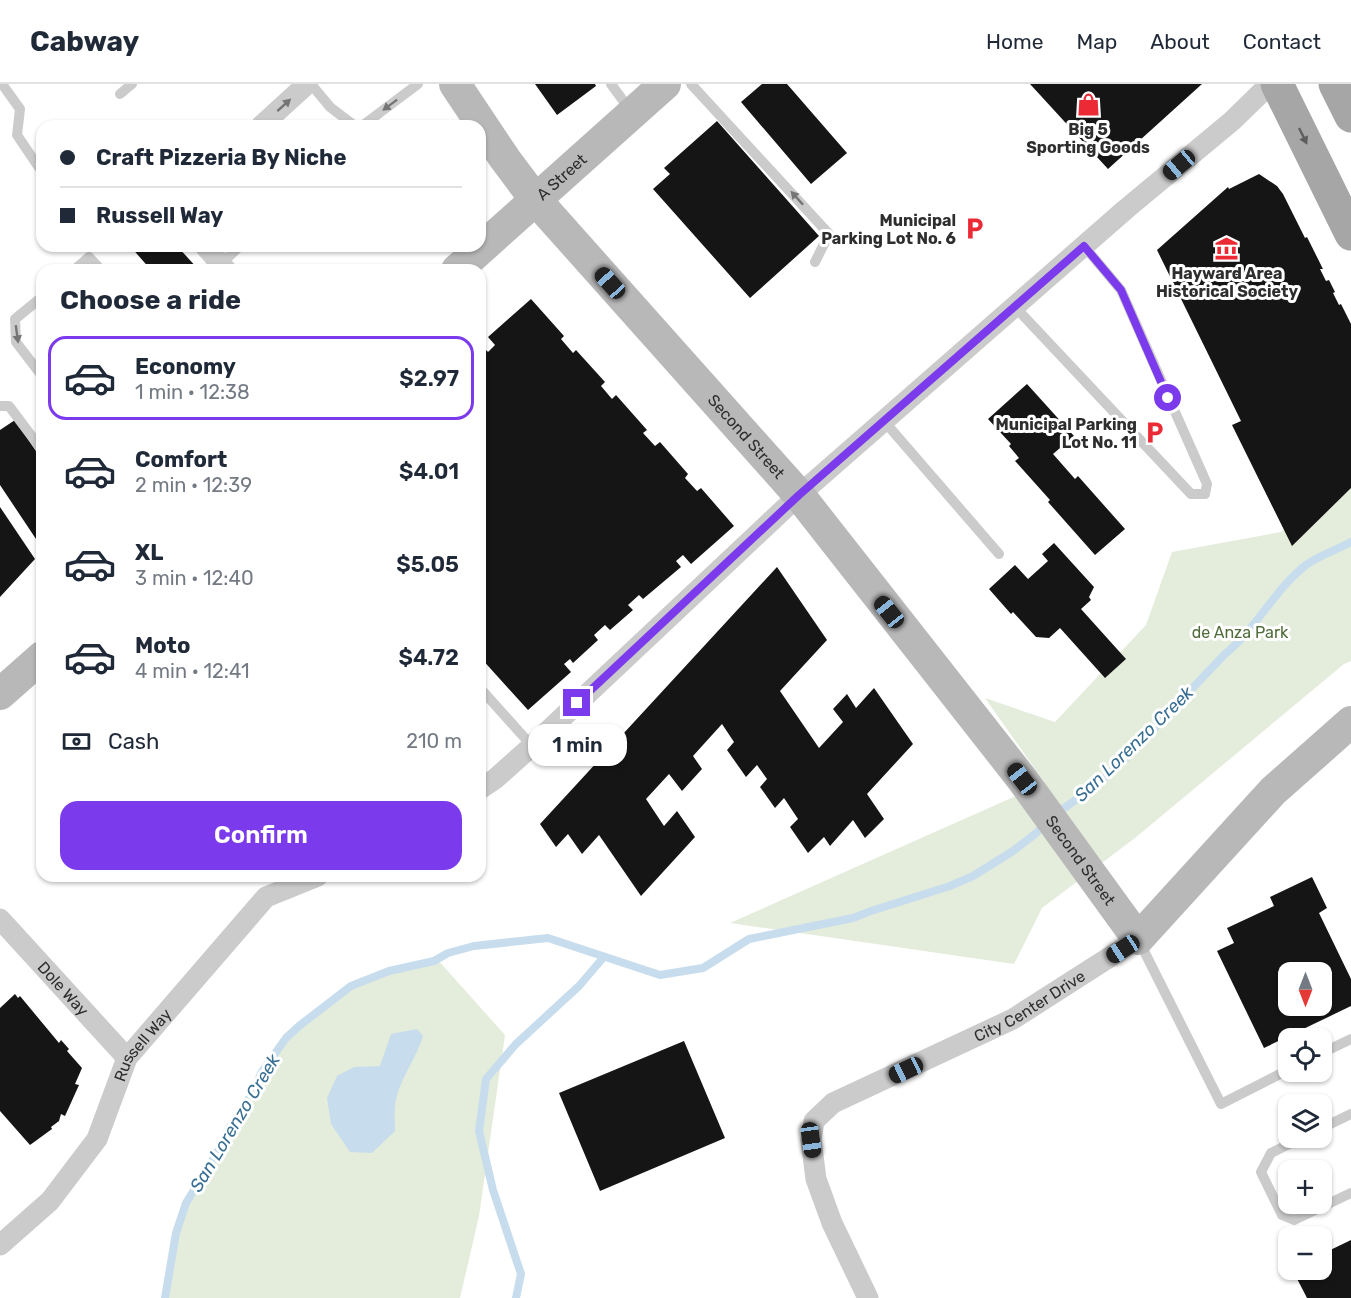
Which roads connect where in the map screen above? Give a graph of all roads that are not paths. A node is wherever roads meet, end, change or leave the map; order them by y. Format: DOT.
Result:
graph roads {
  1 [pos="2,84"];
  2 [pos="132,84"];
  3 [pos="309,84"];
  4 [pos="418,84"];
  5 [pos="456,84"];
  6 [pos="611,84"];
  7 [pos="665,84"];
  8 [pos="691,84"];
  9 [pos="1270,84"];
  10 [pos="1277,84"];
  11 [pos="1335,84"];
  12 [pos="120,94"];
  13 [pos="632,114"];
  14 [pos="1351,116"];
  15 [pos="268,120"];
  16 [pos="347,120"];
  17 [pos="370,120"];
  18 [pos="480,120"];
  19 [pos="486,130"];
  20 [pos="36,163"];
  21 [pos="535,199"];
  22 [pos="1351,234"];
  23 [pos="486,244"];
  24 [pos="1084,246"];
  25 [pos="210,252"];
  26 [pos="235,252"];
  27 [pos="477,252"];
  28 [pos="815,262"];
  29 [pos="81,264"];
  30 [pos="95,264"];
  31 [pos="221,264"];
  32 [pos="226,264"];
  33 [pos="464,264"];
  34 [pos="36,302"];
  35 [pos="1015,307"];
  36 [pos="36,368"];
  37 [pos="0,406"];
  38 [pos="884,421"];
  39 [pos="36,442"];
  40 [pos="799,495"];
  41 [pos="999,554"];
  42 [pos="36,662"];
  43 [pos="0,694"];
  44 [pos="486,695"];
  45 [pos="1351,722"];
  46 [pos="532,746"];
  47 [pos="486,785"];
  48 [pos="303,882"];
  49 [pos="0,919"];
  50 [pos="1138,939"];
  51 [pos="1351,1039"];
  52 [pos="1332,1048"];
  53 [pos="127,1059"];
  54 [pos="1278,1075"];
  55 [pos="1351,1114"];
  56 [pos="1332,1123"];
  57 [pos="1280,1148"];
  58 [pos="1351,1193"];
  59 [pos="0,1245"];
  60 [pos="868,1298"];
  1 -- 20 [label="lane"];
  2 -- 12 [label="lane"];
  15 -- 3 [label="street, one-way"];
  3 -- 16 [label="lane"];
  4 -- 17 [label="lane, one-way"];
  5 -- 18 [label="street, Second Street"];
  6 -- 13 [label="lane"];
  7 -- 13 [label="street, A Street"];
  28 -- 8 [label="lane, one-way"];
  9 -- 24 [label="street"];
  10 -- 22 [label="main road, one-way"];
  11 -- 14 [label="main road"];
  13 -- 21 [label="street, A Street"];
  19 -- 21 [label="street, Second Street"];
  21 -- 23 [label="street, A Street"];
  21 -- 40 [label="street, Second Street"];
  24 -- 35 [label="street"];
  24 -- 35 [label="lane"];
  25 -- 31 [label="street"];
  26 -- 32 [label="lane"];
  27 -- 33 [label="street, A Street"];
  29 -- 30 [label="lane"];
  34 -- 36 [label="lane, one-way"];
  35 -- 38 [label="street"];
  37 -- 39 [label="lane"];
  38 -- 40 [label="street"];
  38 -- 41 [label="lane"];
  40 -- 46 [label="street"];
  40 -- 50 [label="street, Second Street"];
  42 -- 43 [label="street"];
  44 -- 46 [label="lane"];
  45 -- 50 [label="street, City Center Drive"];
  46 -- 47 [label="street"];
  48 -- 53 [label="street, Russell Way"];
  49 -- 53 [label="street, Dole Way"];
  50 -- 54 [label="lane"];
  50 -- 60 [label="street, City Center Drive"];
  51 -- 52 [label="lane"];
  53 -- 59 [label="street, Russell Way"];
  55 -- 56 [label="lane"];
  57 -- 58 [label="lane"];
}
